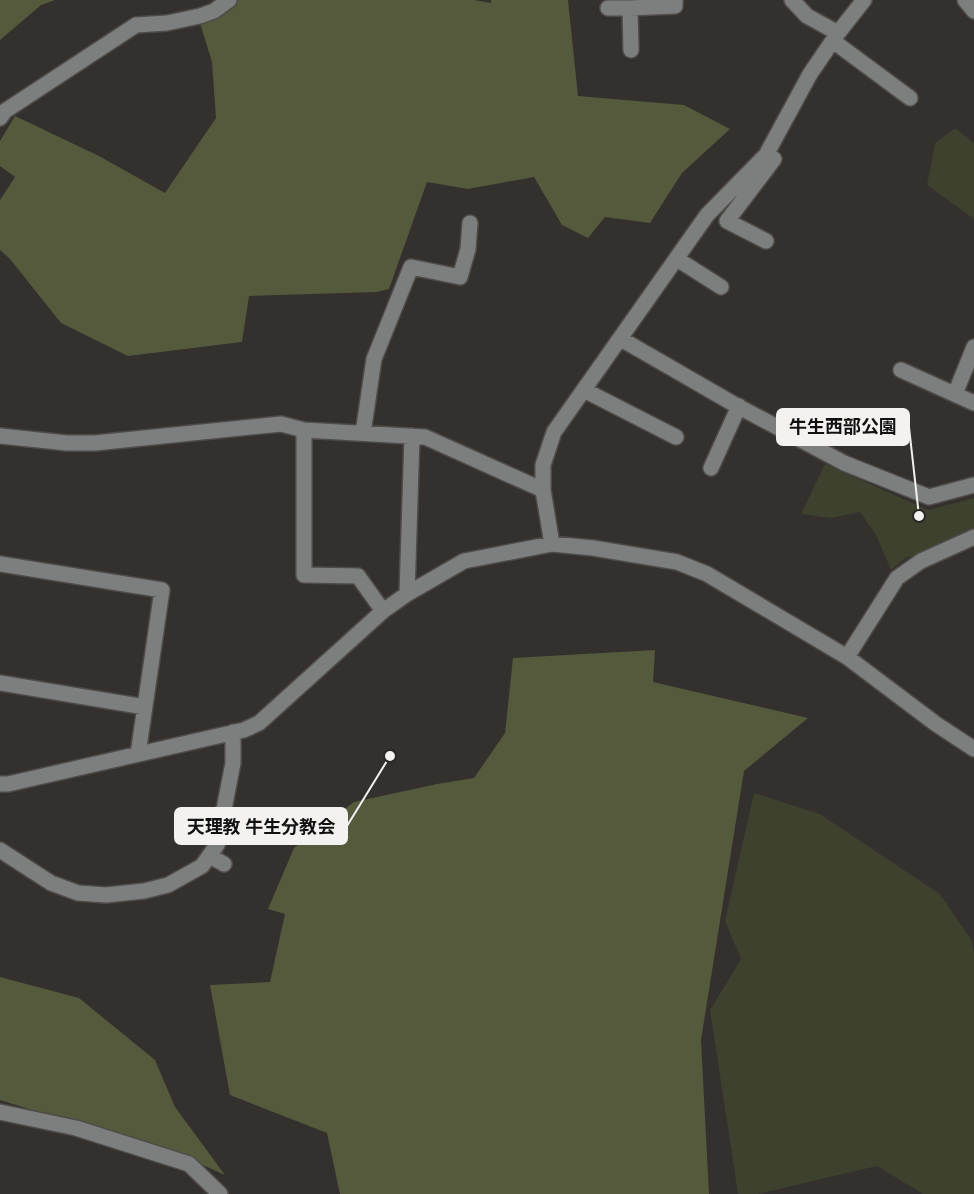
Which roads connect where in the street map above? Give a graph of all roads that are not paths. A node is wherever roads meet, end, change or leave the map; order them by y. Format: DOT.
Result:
graph roads {
  1 [pos="229,0"];
  2 [pos="675,0"];
  3 [pos="792,0"];
  4 [pos="864,0"];
  5 [pos="965,0"];
  6 [pos="609,8"];
  7 [pos="630,8"];
  8 [pos="974,11"];
  9 [pos="835,37"];
  10 [pos="632,50"];
  11 [pos="910,98"];
  12 [pos="0,118"];
  13 [pos="766,155"];
  14 [pos="470,223"];
  15 [pos="766,241"];
  16 [pos="677,259"];
  17 [pos="721,287"];
  18 [pos="621,339"];
  19 [pos="974,347"];
  20 [pos="901,370"];
  21 [pos="584,390"];
  22 [pos="955,394"];
  23 [pos="974,403"];
  24 [pos="738,406"];
  25 [pos="304,430"];
  26 [pos="363,433"];
  27 [pos="0,436"];
  28 [pos="412,436"];
  29 [pos="676,437"];
  30 [pos="711,468"];
  31 [pos="974,485"];
  32 [pos="543,490"];
  33 [pos="974,537"];
  34 [pos="552,544"];
  35 [pos="0,564"];
  36 [pos="407,594"];
  37 [pos="383,611"];
  38 [pos="847,657"];
  39 [pos="0,683"];
  40 [pos="145,707"];
  41 [pos="233,732"];
  42 [pos="974,749"];
  43 [pos="138,754"];
  44 [pos="0,784"];
  45 [pos="0,850"];
  46 [pos="210,856"];
  47 [pos="224,864"];
  48 [pos="0,1112"];
  49 [pos="220,1194"];
  1 -- 12 [label="street"];
  2 -- 7 [label="street"];
  3 -- 9 [label="street"];
  4 -- 9 [label="street"];
  5 -- 8 [label="street"];
  6 -- 7 [label="street"];
  7 -- 10 [label="street"];
  9 -- 11 [label="street"];
  9 -- 13 [label="street"];
  13 -- 15 [label="street"];
  13 -- 16 [label="street"];
  14 -- 26 [label="street"];
  16 -- 17 [label="street"];
  16 -- 18 [label="street"];
  18 -- 21 [label="street"];
  18 -- 24 [label="street"];
  19 -- 22 [label="street"];
  20 -- 22 [label="street"];
  21 -- 29 [label="street"];
  21 -- 32 [label="street"];
  22 -- 23 [label="street"];
  24 -- 30 [label="street"];
  24 -- 31 [label="street"];
  25 -- 26 [label="street"];
  25 -- 27 [label="street"];
  25 -- 37 [label="street"];
  26 -- 28 [label="street"];
  28 -- 32 [label="street"];
  28 -- 36 [label="street"];
  32 -- 34 [label="street"];
  33 -- 38 [label="street"];
  34 -- 36 [label="street"];
  34 -- 38 [label="street"];
  35 -- 40 [label="street"];
  36 -- 37 [label="street"];
  37 -- 41 [label="street"];
  38 -- 42 [label="street"];
  39 -- 40 [label="street"];
  40 -- 43 [label="street"];
  41 -- 43 [label="street"];
  41 -- 46 [label="street"];
  43 -- 44 [label="street"];
  45 -- 46 [label="street"];
  46 -- 47 [label="street"];
  48 -- 49 [label="street"];
}
